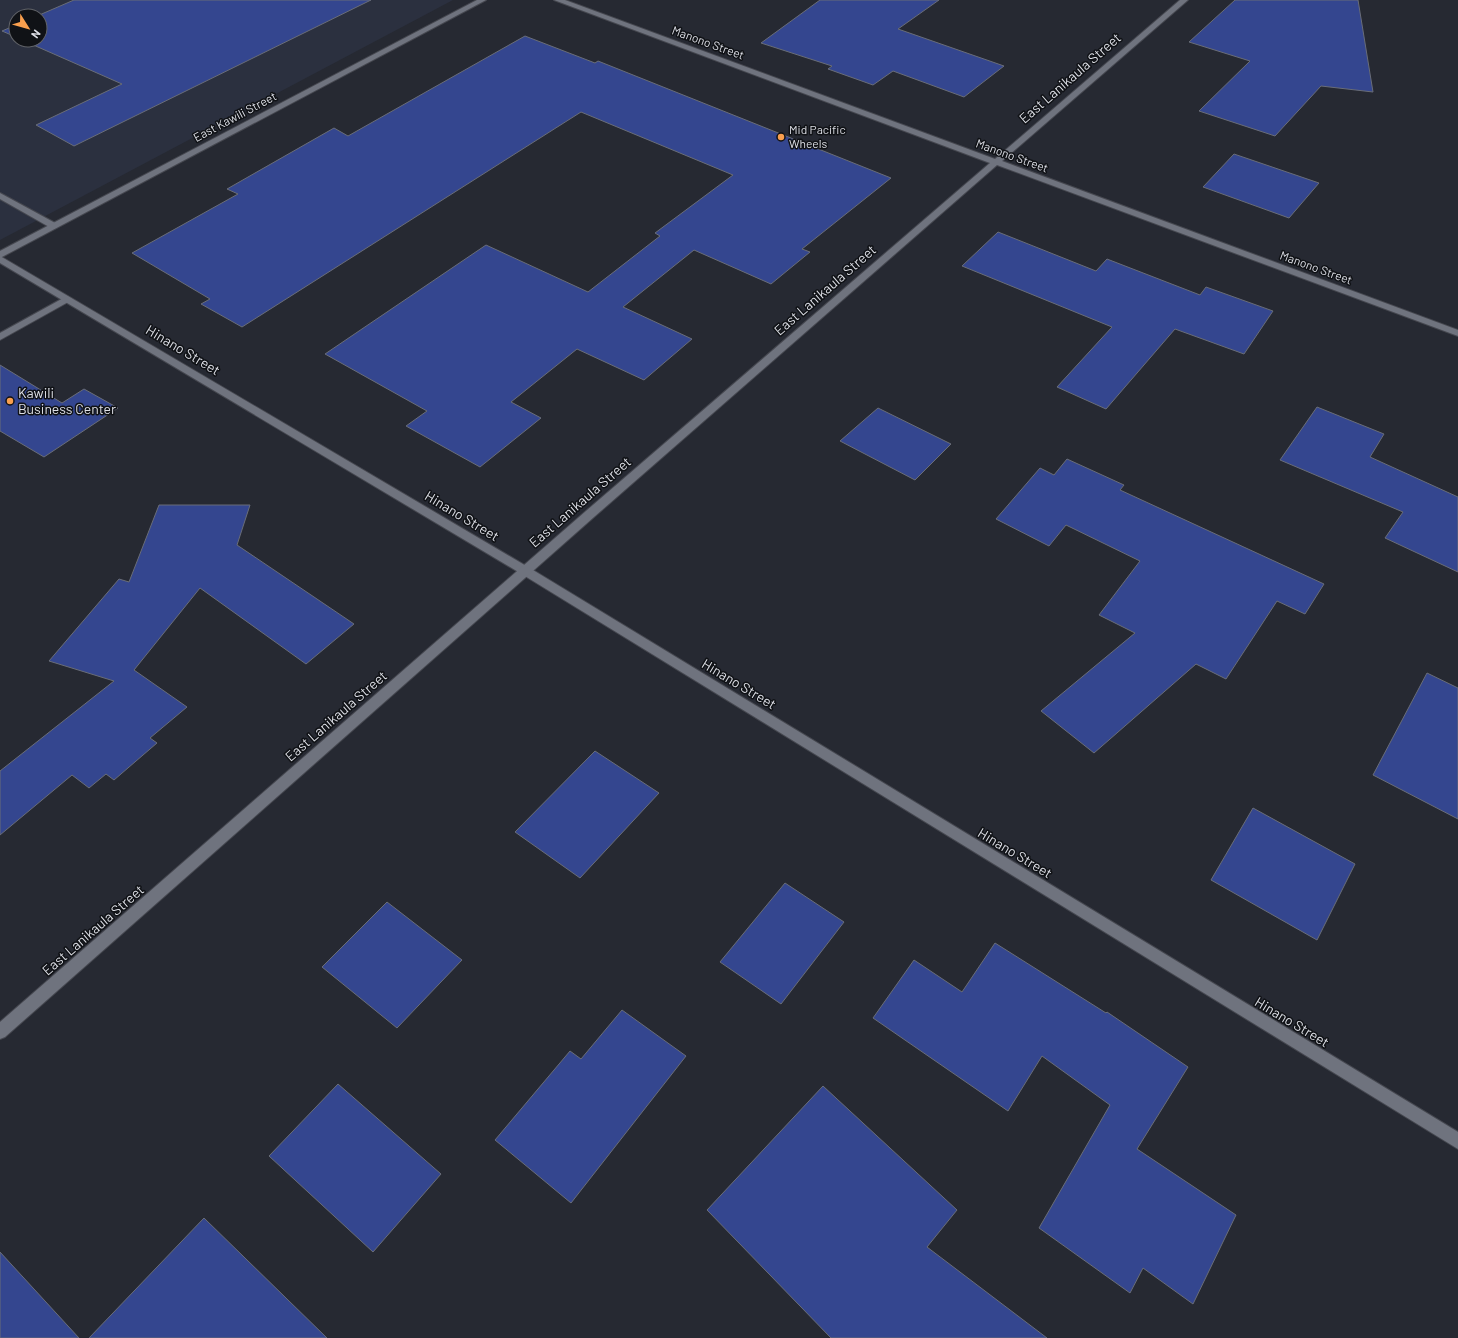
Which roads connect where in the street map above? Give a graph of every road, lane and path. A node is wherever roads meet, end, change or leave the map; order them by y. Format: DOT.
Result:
graph roads {
  1 [pos="482,0"];
  2 [pos="558,0"];
  3 [pos="1184,0"];
  4 [pos="994,162"];
  5 [pos="0,196"];
  6 [pos="54,226"];
  7 [pos="0,255"];
  8 [pos="0,259"];
  9 [pos="68,299"];
  10 [pos="1458,333"];
  11 [pos="0,337"];
  12 [pos="524,570"];
  13 [pos="0,1032"];
  14 [pos="1458,1141"];
  1 -- 6 [label="street, East Kawili Street"];
  2 -- 4 [label="street, Manono Street"];
  3 -- 4 [label="street, East Lanikaula Street"];
  4 -- 10 [label="street, Manono Street"];
  4 -- 12 [label="street, East Lanikaula Street"];
  5 -- 6 [label="street"];
  6 -- 7 [label="street, East Kawili Street"];
  8 -- 9 [label="street, Hinano Street"];
  9 -- 11 [label="street"];
  9 -- 12 [label="street, Hinano Street"];
  12 -- 13 [label="street, East Lanikaula Street"];
  12 -- 14 [label="street, Hinano Street"];
}
